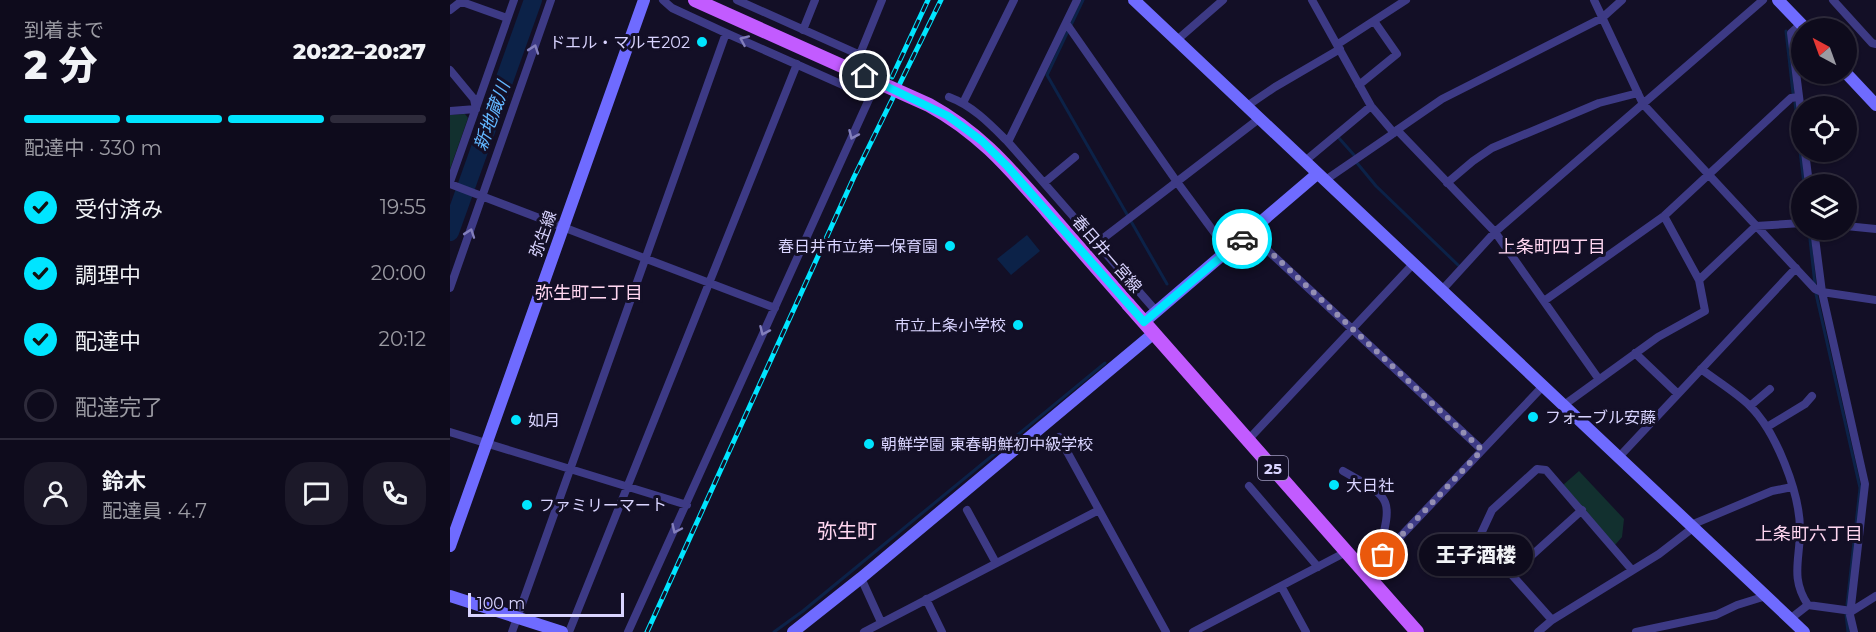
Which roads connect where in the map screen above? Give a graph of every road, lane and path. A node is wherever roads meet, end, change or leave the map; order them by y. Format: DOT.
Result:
graph roads {
  1 [pos="514,0"];
  2 [pos="551,0"];
  3 [pos="645,0"];
  4 [pos="663,0"];
  5 [pos="695,0"];
  6 [pos="736,0"];
  7 [pos="882,0"];
  8 [pos="1014,0"];
  9 [pos="1077,0"];
  10 [pos="1134,0"];
  11 [pos="1223,0"];
  12 [pos="1312,0"];
  13 [pos="1406,0"];
  14 [pos="1593,0"];
  15 [pos="1622,0"];
  16 [pos="1762,0"];
  17 [pos="1778,0"];
  18 [pos="1833,0"];
  19 [pos="458,2"];
  20 [pos="812,2"];
  21 [pos="450,10"];
  22 [pos="507,18"];
  23 [pos="1602,18"];
  24 [pos="1795,18"];
  25 [pos="1374,21"];
  26 [pos="1066,24"];
  27 [pos="803,30"];
  28 [pos="726,33"];
  29 [pos="1177,40"];
  30 [pos="1876,44"];
  31 [pos="1339,47"];
  32 [pos="860,55"];
  33 [pos="797,64"];
  34 [pos="450,70"];
  35 [pos="1856,84"];
  36 [pos="1359,85"];
  37 [pos="847,86"];
  38 [pos="1638,93"];
  39 [pos="949,97"];
  40 [pos="1791,98"];
  41 [pos="963,103"];
  42 [pos="1643,104"];
  43 [pos="1876,105"];
  44 [pos="1247,106"];
  45 [pos="1371,106"];
  46 [pos="476,108"];
  47 [pos="450,111"];
  48 [pos="1260,118"];
  49 [pos="1396,132"];
  50 [pos="1008,142"];
  51 [pos="1075,157"];
  52 [pos="1305,161"];
  53 [pos="1708,175"];
  54 [pos="1321,177"];
  55 [pos="1045,182"];
  56 [pos="1177,182"];
  57 [pos="1448,183"];
  58 [pos="452,184"];
  59 [pos="479,194"];
  60 [pos="1664,216"];
  61 [pos="1791,224"];
  62 [pos="1756,226"];
  63 [pos="563,227"];
  64 [pos="1857,227"];
  65 [pos="1876,230"];
  66 [pos="1495,232"];
  67 [pos="1250,233"];
  68 [pos="1815,240"];
  69 [pos="1097,243"];
  70 [pos="1228,251"];
  71 [pos="646,260"];
  72 [pos="1414,264"];
  73 [pos="1796,268"];
  74 [pos="1699,280"];
  75 [pos="708,283"];
  76 [pos="450,288"];
  77 [pos="1442,290"];
  78 [pos="1822,292"];
  79 [pos="1876,300"];
  80 [pos="1544,301"];
  81 [pos="775,308"];
  82 [pos="1156,311"];
  83 [pos="1144,322"];
  84 [pos="1352,328"];
  85 [pos="1154,333"];
  86 [pos="1635,353"];
  87 [pos="1701,369"];
  88 [pos="1598,378"];
  89 [pos="1544,385"];
  90 [pos="1770,389"];
  91 [pos="1678,394"];
  92 [pos="1812,396"];
  93 [pos="1564,405"];
  94 [pos="1750,406"];
  95 [pos="1767,427"];
  96 [pos="450,432"];
  97 [pos="1059,437"];
  98 [pos="1248,440"];
  99 [pos="487,442"];
  100 [pos="1482,450"];
  101 [pos="1619,457"];
  102 [pos="571,468"];
  103 [pos="1343,471"];
  104 [pos="628,485"];
  105 [pos="1249,486"];
  106 [pos="1792,487"];
  107 [pos="687,505"];
  108 [pos="967,510"];
  109 [pos="1099,510"];
  110 [pos="1582,510"];
  111 [pos="1693,526"];
  112 [pos="450,546"];
  113 [pos="1346,552"];
  114 [pos="1383,555"];
  115 [pos="996,563"];
  116 [pos="1318,567"];
  117 [pos="1632,570"];
  118 [pos="1365,574"];
  119 [pos="1511,574"];
  120 [pos="861,578"];
  121 [pos="1281,586"];
  122 [pos="450,596"];
  123 [pos="1766,596"];
  124 [pos="1876,596"];
  125 [pos="926,599"];
  126 [pos="1808,605"];
  127 [pos="1852,611"];
  128 [pos="517,617"];
  129 [pos="1790,619"];
  130 [pos="1552,620"];
  131 [pos="881,622"];
  132 [pos="512,632"];
  133 [pos="562,632"];
  134 [pos="569,632"];
  135 [pos="628,632"];
  136 [pos="793,632"];
  137 [pos="864,632"];
  138 [pos="942,632"];
  139 [pos="1166,632"];
  140 [pos="1193,632"];
  141 [pos="1306,632"];
  142 [pos="1417,632"];
  143 [pos="1538,632"];
  144 [pos="1636,632"];
  145 [pos="1804,632"];
  146 [pos="1854,632"];
  1 -- 22 [label="street"];
  59 -- 2 [label="street, one-way"];
  3 -- 63 [label="street, 弥生線"];
  4 -- 28 [label="street"];
  5 -- 83 [label="main road, 春日井一宮線 / 25, bridge"];
  6 -- 27 [label="street"];
  7 -- 32 [label="street"];
  8 -- 41 [label="street"];
  9 -- 26 [label="street"];
  10 -- 29 [label="street"];
  11 -- 29 [label="street"];
  12 -- 31 [label="street"];
  13 -- 25 [label="street"];
  14 -- 23 [label="street"];
  15 -- 23 [label="street"];
  16 -- 42 [label="street"];
  17 -- 24 [label="street"];
  18 -- 30 [label="street"];
  19 -- 21 [label="street"];
  19 -- 22 [label="street"];
  20 -- 27 [label="street"];
  22 -- 46 [label="street"];
  23 -- 38 [label="street"];
  23 -- 49 [label="street"];
  25 -- 31 [label="street"];
  25 -- 36 [label="street"];
  26 -- 50 [label="street"];
  26 -- 56 [label="street"];
  27 -- 32 [label="street"];
  33 -- 28 [label="street, one-way"];
  28 -- 71 [label="street"];
  29 -- 44 [label="street"];
  31 -- 36 [label="street"];
  31 -- 44 [label="street"];
  32 -- 37 [label="street"];
  33 -- 37 [label="street"];
  33 -- 75 [label="street"];
  34 -- 46 [label="street"];
  35 -- 43 [label="street"];
  36 -- 45 [label="street"];
  37 -- 81 [label="street, one-way"];
  38 -- 42 [label="street"];
  38 -- 57 [label="street"];
  39 -- 41 [label="street"];
  40 -- 53 [label="street"];
  41 -- 50 [label="street"];
  42 -- 53 [label="street"];
  42 -- 66 [label="street"];
  44 -- 48 [label="street"];
  45 -- 49 [label="street"];
  45 -- 52 [label="street"];
  46 -- 47 [label="street"];
  46 -- 58 [label="street"];
  48 -- 52 [label="street"];
  48 -- 56 [label="street"];
  49 -- 54 [label="street"];
  49 -- 57 [label="street"];
  50 -- 55 [label="street"];
  51 -- 55 [label="street"];
  52 -- 54 [label="street"];
  53 -- 60 [label="street"];
  53 -- 62 [label="street"];
  54 -- 67 [label="street"];
  54 -- 72 [label="street"];
  55 -- 69 [label="street"];
  56 -- 69 [label="street"];
  56 -- 70 [label="street"];
  57 -- 66 [label="street"];
  58 -- 59 [label="street"];
  59 -- 63 [label="street"];
  76 -- 59 [label="street, one-way"];
  60 -- 74 [label="street"];
  60 -- 80 [label="street"];
  61 -- 62 [label="street"];
  62 -- 73 [label="street"];
  62 -- 74 [label="street"];
  63 -- 71 [label="street"];
  63 -- 99 [label="street, 弥生線"];
  64 -- 65 [label="street"];
  66 -- 77 [label="street"];
  66 -- 80 [label="street"];
  67 -- 70 [label="street"];
  67 -- 84 [label="street"];
  68 -- 78 [label="street"];
  69 -- 82 [label="street"];
  70 -- 82 [label="street"];
  71 -- 75 [label="street"];
  71 -- 102 [label="street"];
  72 -- 77 [label="street"];
  72 -- 84 [label="street"];
  73 -- 78 [label="street"];
  73 -- 87 [label="street"];
  74 -- 86 [label="street"];
  75 -- 81 [label="street"];
  75 -- 104 [label="street"];
  77 -- 89 [label="street"];
  78 -- 79 [label="street"];
  78 -- 127 [label="street"];
  80 -- 88 [label="street"];
  81 -- 107 [label="street, one-way"];
  82 -- 83 [label="street"];
  83 -- 85 [label="main road, 春日井一宮線 / 25"];
  84 -- 98 [label="street"];
  84 -- 100 [label="street"];
  85 -- 98 [label="main road, 春日井一宮線 / 25"];
  85 -- 120 [label="street"];
  86 -- 88 [label="street"];
  86 -- 91 [label="street"];
  87 -- 91 [label="street"];
  87 -- 94 [label="street"];
  88 -- 93 [label="street"];
  89 -- 93 [label="street"];
  89 -- 100 [label="street"];
  90 -- 94 [label="street"];
  91 -- 101 [label="street"];
  92 -- 95 [label="street"];
  93 -- 101 [label="street"];
  94 -- 95 [label="street"];
  95 -- 106 [label="street"];
  96 -- 99 [label="street"];
  97 -- 109 [label="street"];
  98 -- 113 [label="main road, 春日井一宮線 / 25"];
  99 -- 102 [label="street"];
  99 -- 112 [label="street, 弥生線"];
  100 -- 114 [label="street"];
  101 -- 111 [label="street"];
  102 -- 104 [label="street"];
  102 -- 128 [label="street"];
  103 -- 114 [label="street"];
  104 -- 107 [label="street"];
  104 -- 134 [label="street"];
  105 -- 116 [label="street"];
  106 -- 111 [label="street"];
  106 -- 126 [label="street"];
  107 -- 135 [label="street, one-way"];
  108 -- 115 [label="street"];
  109 -- 115 [label="street"];
  109 -- 139 [label="street"];
  110 -- 117 [label="street"];
  110 -- 119 [label="street"];
  110 -- 119 [label="street"];
  111 -- 117 [label="street"];
  111 -- 123 [label="street"];
  113 -- 116 [label="street"];
  113 -- 118 [label="main road, 春日井一宮線 / 25"];
  114 -- 118 [label="street"];
  115 -- 125 [label="street"];
  116 -- 121 [label="street"];
  117 -- 130 [label="street"];
  118 -- 142 [label="main road, 春日井一宮線 / 25"];
  119 -- 130 [label="street"];
  120 -- 131 [label="street"];
  120 -- 136 [label="street"];
  121 -- 140 [label="street"];
  121 -- 141 [label="street"];
  122 -- 128 [label="street"];
  123 -- 129 [label="street"];
  123 -- 144 [label="street"];
  124 -- 127 [label="street"];
  125 -- 131 [label="street"];
  125 -- 138 [label="street"];
  126 -- 127 [label="street"];
  126 -- 129 [label="street"];
  127 -- 146 [label="street"];
  128 -- 132 [label="street"];
  128 -- 133 [label="street"];
  129 -- 145 [label="street"];
  130 -- 143 [label="street"];
  131 -- 137 [label="street"];
}
